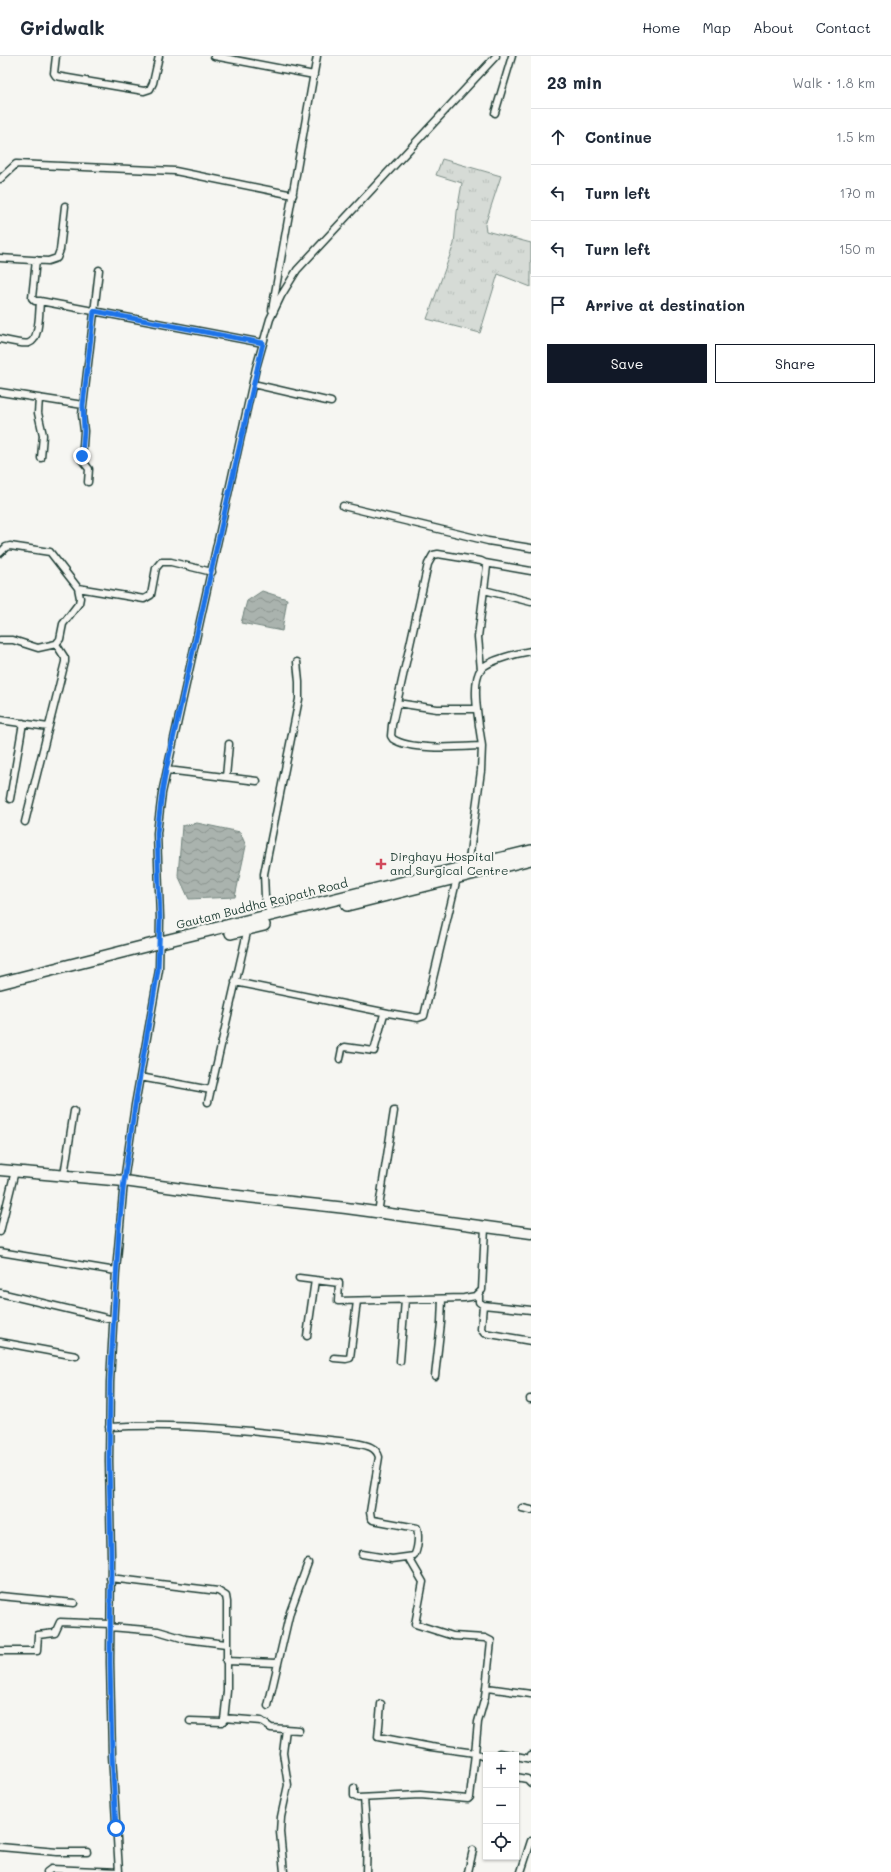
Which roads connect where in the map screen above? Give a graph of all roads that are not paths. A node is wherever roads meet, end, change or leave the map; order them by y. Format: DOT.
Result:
graph roads {
  1 [pos="56,56"];
  2 [pos="159,56"];
  3 [pos="214,56"];
  4 [pos="317,56"];
  5 [pos="496,56"];
  6 [pos="512,56"];
  7 [pos="314,75"];
  8 [pos="496,113"];
  9 [pos="0,179"];
  10 [pos="293,195"];
  11 [pos="65,206"];
  12 [pos="0,258"];
  13 [pos="36,260"];
  14 [pos="98,270"];
  15 [pos="40,301"];
  16 [pos="94,311"];
  17 [pos="270,319"];
  18 [pos="0,340"];
  19 [pos="263,343"];
  20 [pos="253,384"];
  21 [pos="0,392"];
  22 [pos="39,398"];
  23 [pos="331,402"];
  24 [pos="83,405"];
  25 [pos="40,458"];
  26 [pos="88,482"];
  27 [pos="343,506"];
  28 [pos="531,548"];
  29 [pos="0,553"];
  30 [pos="485,563"];
  31 [pos="531,571"];
  32 [pos="212,572"];
  33 [pos="78,588"];
  34 [pos="484,590"];
  35 [pos="531,602"];
  36 [pos="0,640"];
  37 [pos="56,644"];
  38 [pos="531,651"];
  39 [pos="297,662"];
  40 [pos="481,670"];
  41 [pos="397,702"];
  42 [pos="477,709"];
  43 [pos="0,720"];
  44 [pos="23,723"];
  45 [pos="48,727"];
  46 [pos="229,744"];
  47 [pos="482,746"];
  48 [pos="166,770"];
  49 [pos="226,777"];
  50 [pos="257,781"];
  51 [pos="10,800"];
  52 [pos="25,822"];
  53 [pos="531,851"];
  54 [pos="531,859"];
  55 [pos="468,867"];
  56 [pos="457,878"];
  57 [pos="271,916"];
  58 [pos="248,925"];
  59 [pos="160,945"];
  60 [pos="235,982"];
  61 [pos="0,983"];
  62 [pos="0,990"];
  63 [pos="388,1013"];
  64 [pos="340,1059"];
  65 [pos="140,1077"];
  66 [pos="211,1090"];
  67 [pos="208,1102"];
  68 [pos="74,1111"];
  69 [pos="394,1111"];
  70 [pos="0,1170"];
  71 [pos="15,1171"];
  72 [pos="64,1176"];
  73 [pos="124,1181"];
  74 [pos="378,1214"];
  75 [pos="485,1227"];
  76 [pos="0,1232"];
  77 [pos="531,1233"];
  78 [pos="0,1252"];
  79 [pos="116,1271"];
  80 [pos="299,1278"];
  81 [pos="315,1280"];
  82 [pos="0,1293"];
  83 [pos="479,1294"];
  84 [pos="442,1299"];
  85 [pos="405,1300"];
  86 [pos="357,1301"];
  87 [pos="483,1305"];
  88 [pos="531,1310"];
  89 [pos="114,1320"];
  90 [pos="307,1336"];
  91 [pos="531,1341"];
  92 [pos="0,1342"];
  93 [pos="76,1356"];
  94 [pos="334,1358"];
  95 [pos="400,1361"];
  96 [pos="435,1376"];
  97 [pos="110,1427"];
  98 [pos="522,1508"];
  99 [pos="531,1510"];
  100 [pos="362,1554"];
  101 [pos="409,1558"];
  102 [pos="308,1563"];
  103 [pos="110,1578"];
  104 [pos="0,1596"];
  105 [pos="74,1603"];
  106 [pos="110,1625"];
  107 [pos="226,1644"];
  108 [pos="0,1651"];
  109 [pos="226,1661"];
  110 [pos="277,1664"];
  111 [pos="487,1688"];
  112 [pos="531,1694"];
  113 [pos="381,1704"];
  114 [pos="268,1706"];
  115 [pos="224,1718"];
  116 [pos="190,1721"];
  117 [pos="286,1729"];
  118 [pos="299,1730"];
  119 [pos="475,1753"];
  120 [pos="531,1755"];
  121 [pos="483,1757"];
  122 [pos="519,1757"];
  123 [pos="519,1778"];
  124 [pos="531,1783"];
  125 [pos="354,1788"];
  126 [pos="364,1798"];
  127 [pos="531,1841"];
  128 [pos="0,1847"];
  129 [pos="473,1850"];
  130 [pos="530,1851"];
  131 [pos="87,1852"];
  132 [pos="47,1872"];
  133 [pos="119,1872"];
  134 [pos="284,1872"];
  135 [pos="366,1872"];
  136 [pos="468,1872"];
  137 [pos="521,1872"];
  1 -- 2 [label="street"];
  3 -- 7 [label="street"];
  4 -- 7 [label="street"];
  5 -- 17 [label="street"];
  6 -- 8 [label="street"];
  7 -- 10 [label="street"];
  9 -- 10 [label="street"];
  10 -- 17 [label="street"];
  11 -- 13 [label="street"];
  12 -- 13 [label="street"];
  13 -- 15 [label="street"];
  14 -- 16 [label="street"];
  15 -- 16 [label="street"];
  15 -- 18 [label="street"];
  16 -- 19 [label="street"];
  16 -- 24 [label="street"];
  17 -- 19 [label="street"];
  19 -- 20 [label="street"];
  20 -- 23 [label="street"];
  20 -- 32 [label="street"];
  21 -- 22 [label="street"];
  22 -- 24 [label="street"];
  22 -- 25 [label="street"];
  24 -- 26 [label="street"];
  27 -- 28 [label="street"];
  29 -- 33 [label="street"];
  30 -- 31 [label="street"];
  30 -- 34 [label="street"];
  30 -- 41 [label="street"];
  32 -- 33 [label="street"];
  32 -- 48 [label="street"];
  33 -- 37 [label="street"];
  34 -- 35 [label="street"];
  34 -- 40 [label="street"];
  36 -- 37 [label="street"];
  37 -- 45 [label="street"];
  38 -- 40 [label="street"];
  39 -- 57 [label="street"];
  40 -- 42 [label="street"];
  41 -- 42 [label="street"];
  41 -- 47 [label="street"];
  42 -- 47 [label="street"];
  43 -- 44 [label="street"];
  44 -- 45 [label="street"];
  44 -- 51 [label="street"];
  45 -- 52 [label="street"];
  46 -- 49 [label="street"];
  47 -- 55 [label="street"];
  48 -- 49 [label="street"];
  48 -- 59 [label="street"];
  49 -- 50 [label="street"];
  53 -- 55 [label="highway, Gautam Buddha Rajpath Road"];
  54 -- 56 [label="highway"];
  55 -- 57 [label="highway, Gautam Buddha Rajpath Road"];
  56 -- 58 [label="highway"];
  56 -- 63 [label="street"];
  57 -- 58 [label="highway, Gautam Buddha Rajpath Road"];
  58 -- 59 [label="highway, Gautam Buddha Rajpath Road"];
  58 -- 60 [label="street"];
  59 -- 61 [label="highway, Gautam Buddha Rajpath Road"];
  59 -- 62 [label="highway"];
  59 -- 65 [label="street"];
  60 -- 63 [label="street"];
  60 -- 66 [label="street"];
  63 -- 64 [label="street"];
  65 -- 66 [label="street"];
  65 -- 73 [label="street"];
  66 -- 67 [label="street"];
  68 -- 72 [label="street"];
  69 -- 74 [label="street"];
  70 -- 71 [label="main road"];
  71 -- 72 [label="main road"];
  71 -- 76 [label="street"];
  72 -- 73 [label="main road"];
  73 -- 74 [label="main road"];
  73 -- 79 [label="street"];
  74 -- 75 [label="main road"];
  75 -- 77 [label="main road"];
  75 -- 83 [label="street"];
  78 -- 79 [label="street"];
  79 -- 89 [label="street"];
  80 -- 81 [label="street"];
  81 -- 86 [label="street"];
  81 -- 90 [label="street"];
  82 -- 89 [label="street"];
  83 -- 84 [label="street"];
  83 -- 87 [label="street"];
  84 -- 85 [label="street"];
  84 -- 96 [label="street"];
  85 -- 86 [label="street"];
  85 -- 95 [label="street"];
  86 -- 94 [label="street"];
  87 -- 88 [label="street"];
  87 -- 91 [label="street"];
  89 -- 97 [label="street"];
  92 -- 93 [label="street"];
  97 -- 101 [label="street"];
  97 -- 103 [label="street"];
  98 -- 99 [label="street"];
  100 -- 101 [label="street"];
  101 -- 111 [label="street"];
  102 -- 110 [label="street"];
  103 -- 106 [label="street"];
  103 -- 107 [label="street"];
  104 -- 105 [label="street"];
  106 -- 107 [label="street"];
  106 -- 108 [label="street"];
  106 -- 133 [label="street"];
  107 -- 109 [label="street"];
  109 -- 110 [label="street"];
  109 -- 115 [label="street"];
  110 -- 114 [label="street"];
  111 -- 112 [label="street"];
  111 -- 119 [label="street"];
  113 -- 119 [label="street"];
  115 -- 116 [label="street"];
  115 -- 117 [label="street"];
  117 -- 118 [label="street"];
  117 -- 134 [label="street"];
  119 -- 121 [label="street"];
  119 -- 126 [label="street"];
  120 -- 122 [label="street"];
  123 -- 124 [label="street"];
  125 -- 126 [label="street"];
  126 -- 135 [label="street"];
  127 -- 130 [label="street"];
  128 -- 131 [label="street"];
  129 -- 136 [label="street"];
  130 -- 137 [label="street"];
  132 -- 133 [label="street"];
}
